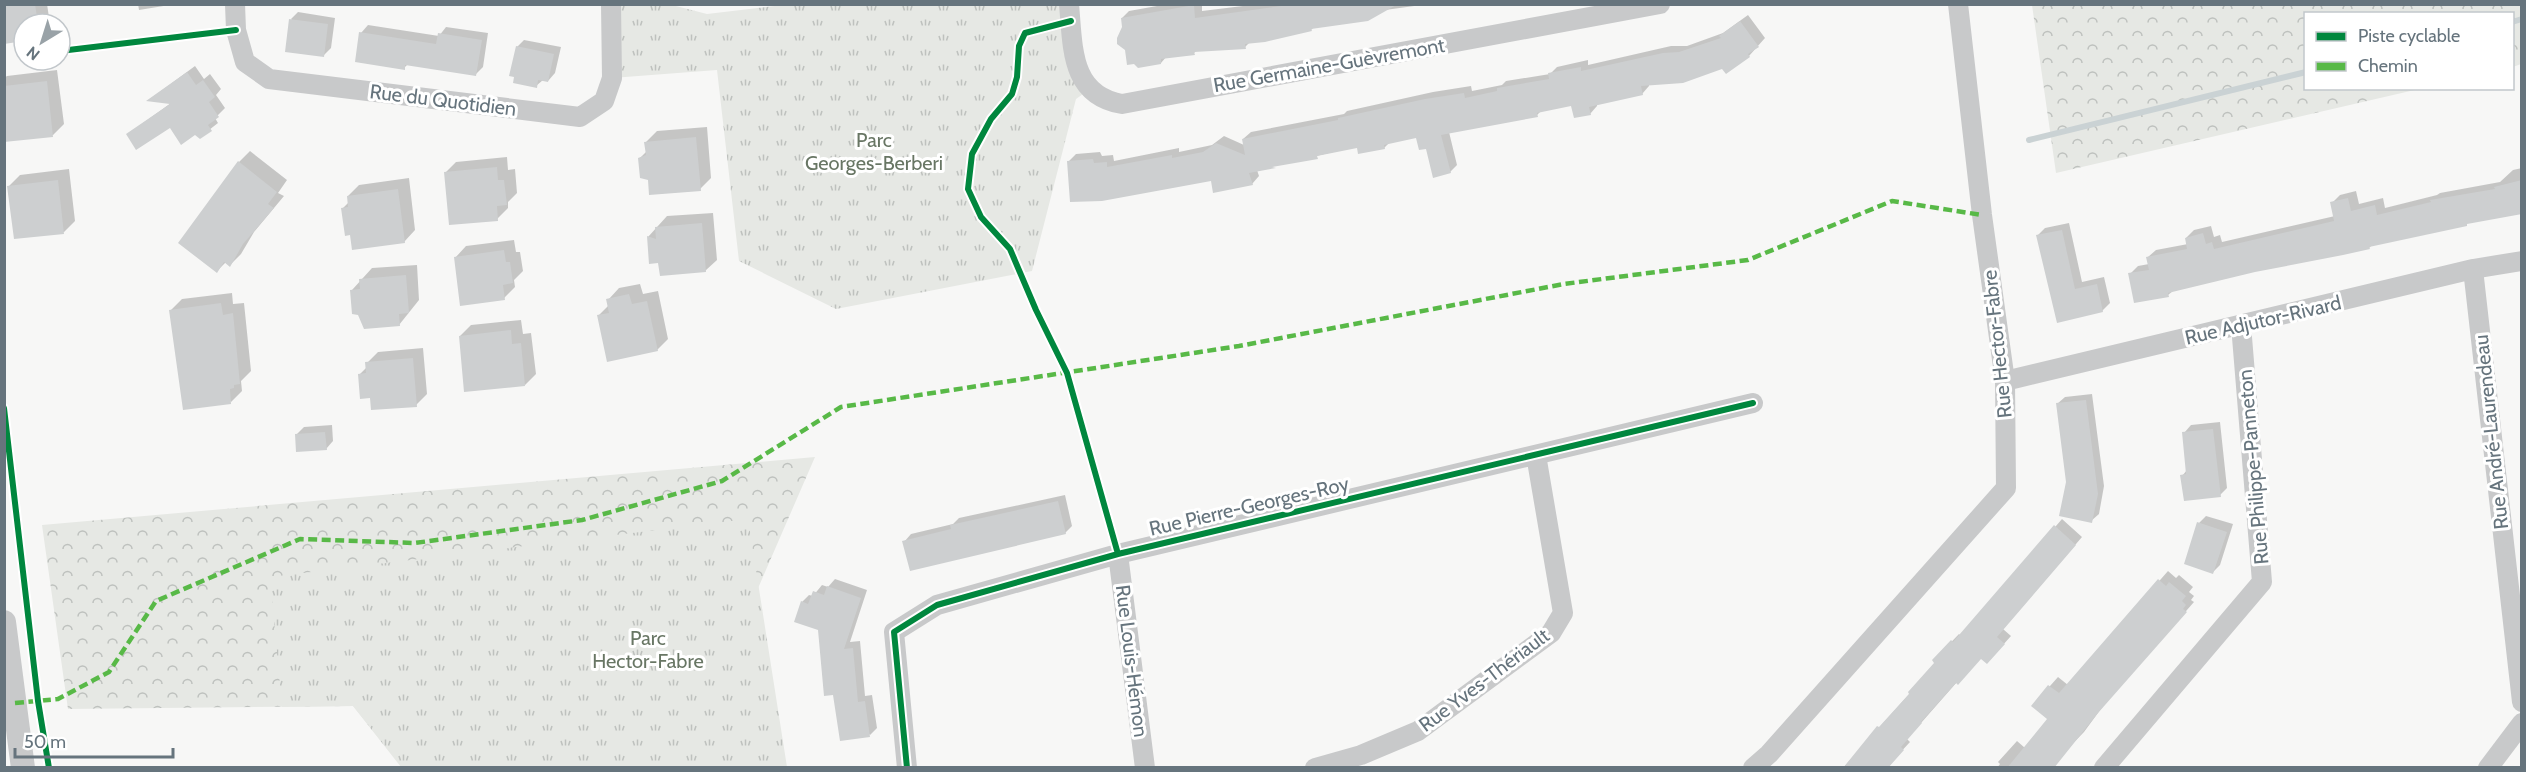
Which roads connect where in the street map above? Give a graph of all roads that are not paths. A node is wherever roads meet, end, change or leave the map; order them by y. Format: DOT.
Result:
graph roads {
  1 [pos="235,4"];
  2 [pos="611,4"];
  3 [pos="1069,4"];
  4 [pos="1660,4"];
  5 [pos="1958,4"];
  6 [pos="2522,261"];
  7 [pos="2473,269"];
  8 [pos="2241,325"];
  9 [pos="2005,381"];
  10 [pos="1753,403"];
  11 [pos="1536,455"];
  12 [pos="1118,554"];
  13 [pos="4,622"];
  14 [pos="2522,702"];
  15 [pos="2522,723"];
  16 [pos="23,768"];
  17 [pos="907,768"];
  18 [pos="1145,768"];
  19 [pos="1315,768"];
  20 [pos="1753,768"];
  21 [pos="2104,768"];
  22 [pos="2488,768"];
  1 -- 2 [label="street, Rue du Quotidien"];
  3 -- 4 [label="street, Rue Germaine-Guèvremont"];
  5 -- 9 [label="street, Rue Hector-Fabre"];
  6 -- 7 [label="street, Rue Adjutor-Rivard"];
  7 -- 8 [label="street, Rue Adjutor-Rivard"];
  7 -- 14 [label="street, Rue André-Laurendeau"];
  8 -- 9 [label="street, Rue Adjutor-Rivard"];
  8 -- 21 [label="street, Rue Philippe-Panneton"];
  9 -- 20 [label="street, Rue Hector-Fabre"];
  10 -- 11 [label="street, Rue Pierre-Georges-Roy"];
  11 -- 12 [label="street, Rue Pierre-Georges-Roy"];
  11 -- 19 [label="street, Rue Yves-Thériault"];
  12 -- 17 [label="street, Rue Pierre-Georges-Roy"];
  12 -- 18 [label="street, Rue Louis-Hémon"];
  13 -- 16 [label="street"];
  15 -- 22 [label="street"];
}
